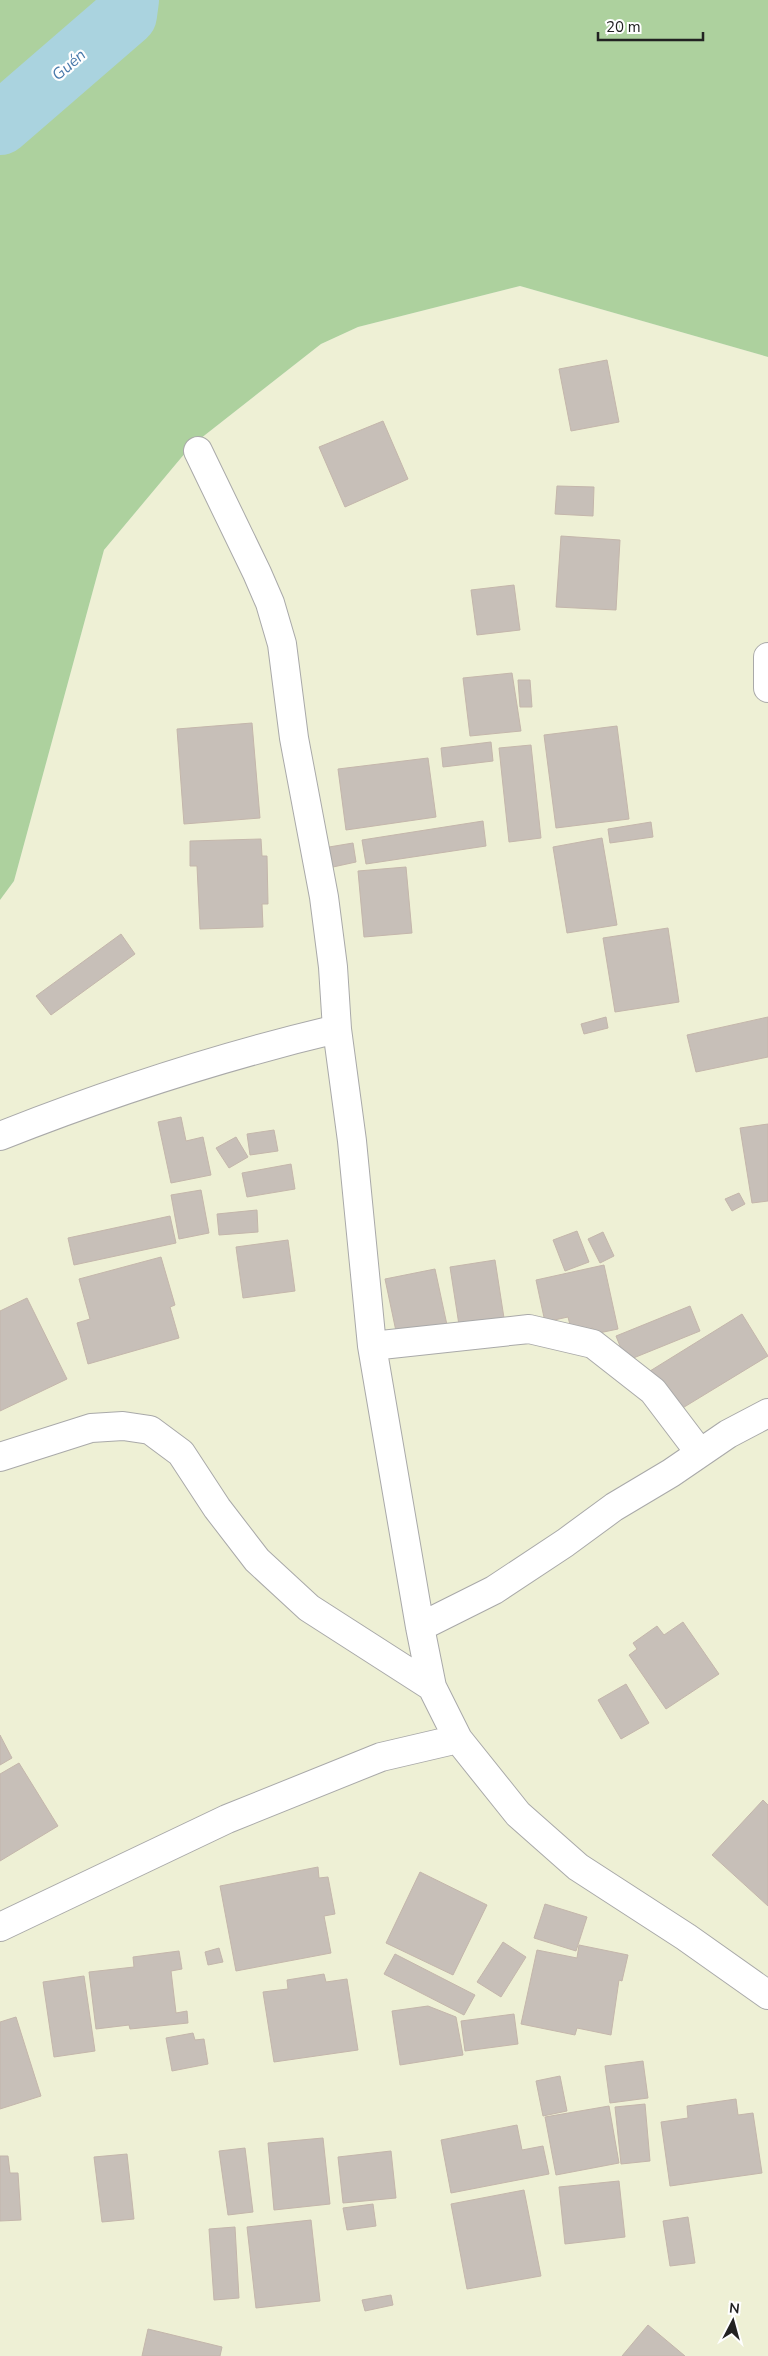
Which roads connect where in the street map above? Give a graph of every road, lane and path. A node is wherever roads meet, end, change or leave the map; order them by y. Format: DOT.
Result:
graph roads {
  1 [pos="198,451"];
  2 [pos="768,658"];
  3 [pos="768,688"];
  4 [pos="337,1029"];
  5 [pos="0,1136"];
  6 [pos="372,1346"];
  7 [pos="768,1413"];
  8 [pos="700,1454"];
  9 [pos="0,1457"];
  10 [pos="420,1627"];
  11 [pos="432,1687"];
  12 [pos="458,1739"];
  13 [pos="0,1927"];
  14 [pos="768,1995"];
  1 -- 4 [label="street"];
  2 -- 3 [label="street"];
  4 -- 5 [label="street"];
  4 -- 6 [label="street"];
  6 -- 8 [label="street"];
  6 -- 10 [label="street"];
  7 -- 8 [label="street"];
  8 -- 10 [label="street"];
  9 -- 11 [label="street"];
  10 -- 11 [label="street"];
  11 -- 12 [label="street"];
  12 -- 13 [label="street"];
  12 -- 14 [label="street"];
}
